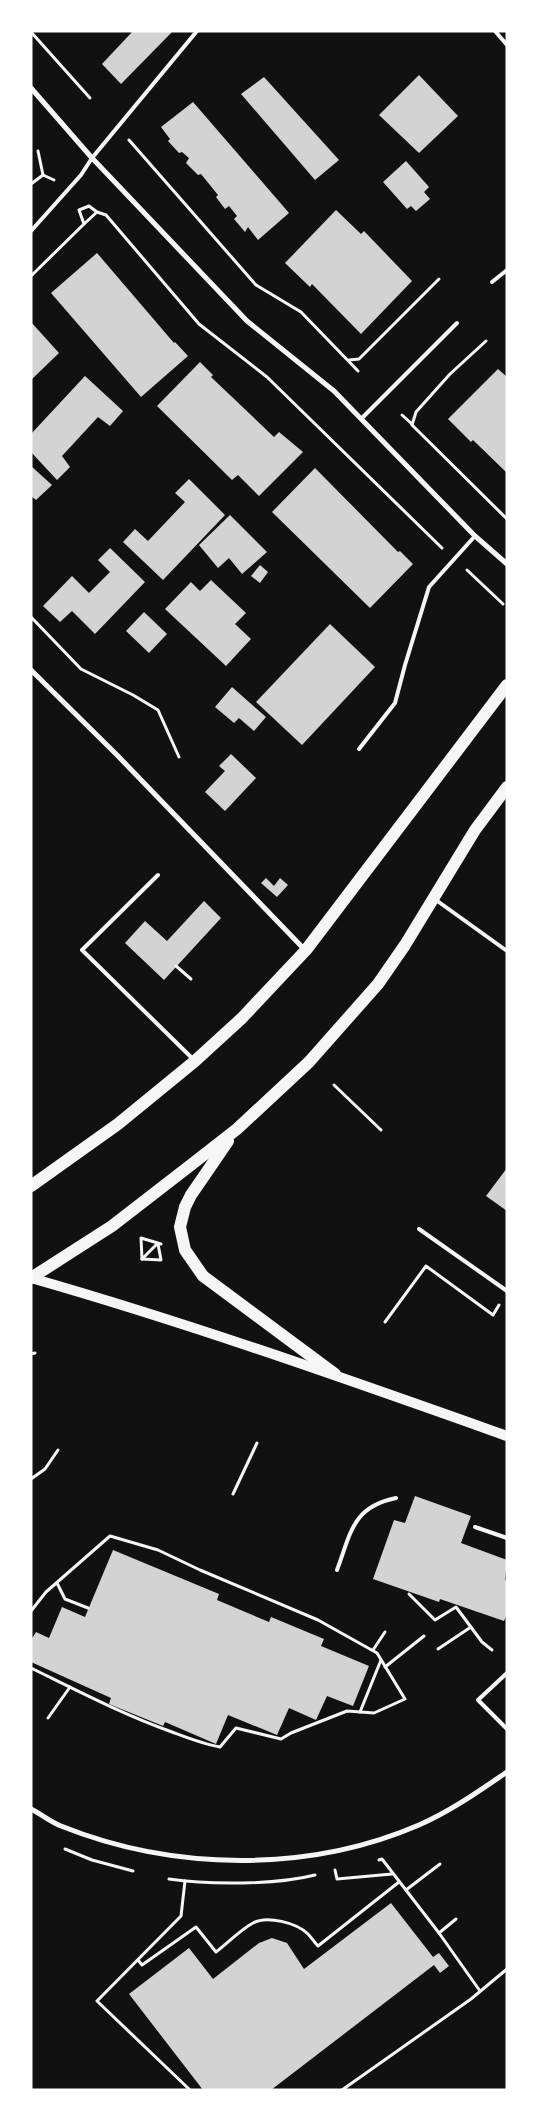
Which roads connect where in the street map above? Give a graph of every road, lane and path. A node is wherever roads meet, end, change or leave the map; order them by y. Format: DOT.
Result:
graph roads {
  1 [pos="197,31"];
  2 [pos="495,31"];
  3 [pos="31,32"];
  4 [pos="507,45"];
  5 [pos="31,88"];
  6 [pos="90,98"];
  7 [pos="128,139"];
  8 [pos="38,151"];
  9 [pos="92,158"];
  10 [pos="43,175"];
  11 [pos="56,180"];
  12 [pos="31,184"];
  13 [pos="97,212"];
  14 [pos="84,224"];
  15 [pos="31,231"];
  16 [pos="507,270"];
  17 [pos="31,276"];
  18 [pos="439,279"];
  19 [pos="492,282"];
  20 [pos="457,323"];
  21 [pos="486,341"];
  22 [pos="348,360"];
  23 [pos="358,371"];
  24 [pos="402,415"];
  25 [pos="361,419"];
  26 [pos="412,425"];
  27 [pos="507,519"];
  28 [pos="475,536"];
  29 [pos="454,558"];
  30 [pos="507,564"];
  31 [pos="503,604"];
  32 [pos="31,617"];
  33 [pos="31,670"];
  34 [pos="507,685"];
  35 [pos="360,750"];
  36 [pos="179,757"];
  37 [pos="507,787"];
  38 [pos="158,875"];
  39 [pos="434,899"];
  40 [pos="306,950"];
  41 [pos="507,951"];
  42 [pos="176,966"];
  43 [pos="191,979"];
  44 [pos="195,1061"];
  45 [pos="334,1085"];
  46 [pos="237,1129"];
  47 [pos="381,1130"];
  48 [pos="31,1186"];
  49 [pos="419,1229"];
  50 [pos="158,1244"];
  51 [pos="164,1244"];
  52 [pos="142,1258"];
  53 [pos="31,1278"];
  54 [pos="507,1291"];
  55 [pos="502,1301"];
  56 [pos="385,1322"];
  57 [pos="335,1374"];
  58 [pos="507,1436"];
  59 [pos="257,1443"];
  60 [pos="58,1450"];
  61 [pos="31,1479"];
  62 [pos="233,1494"];
  63 [pos="396,1498"];
  64 [pos="475,1527"];
  65 [pos="507,1538"];
  66 [pos="336,1570"];
  67 [pos="57,1583"];
  68 [pos="409,1594"];
  69 [pos="88,1608"];
  70 [pos="31,1611"];
  71 [pos="471,1627"];
  72 [pos="385,1632"];
  73 [pos="424,1636"];
  74 [pos="438,1649"];
  75 [pos="373,1650"];
  76 [pos="492,1650"];
  77 [pos="381,1660"];
  78 [pos="384,1666"];
  79 [pos="31,1668"];
  80 [pos="507,1673"];
  81 [pos="70,1687"];
  82 [pos="360,1712"];
  83 [pos="48,1718"];
  84 [pos="507,1729"];
  85 [pos="507,1772"];
  86 [pos="31,1809"];
  87 [pos="187,1858"];
  88 [pos="372,1862"];
  89 [pos="440,1864"];
  90 [pos="344,1869"];
  91 [pos="335,1870"];
  92 [pos="326,1873"];
  93 [pos="393,1874"];
  94 [pos="317,1875"];
  95 [pos="169,1879"];
  96 [pos="185,1881"];
  97 [pos="399,1882"];
  98 [pos="406,1890"];
  99 [pos="456,1919"];
  100 [pos="439,1933"];
  101 [pos="138,1960"];
  102 [pos="507,1968"];
  103 [pos="480,1991"];
  104 [pos="190,2090"];
  105 [pos="342,2090"];
  1 -- 9 [label="lane"];
  2 -- 4 [label="lane"];
  3 -- 6 [label="path"];
  5 -- 9 [label="street"];
  7 -- 22 [label="path"];
  8 -- 10 [label="path"];
  9 -- 15 [label="lane"];
  9 -- 25 [label="street"];
  10 -- 11 [label="path"];
  10 -- 12 [label="path"];
  13 -- 14 [label="path"];
  13 -- 14 [label="path"];
  13 -- 29 [label="path"];
  14 -- 17 [label="path"];
  16 -- 19 [label="lane"];
  18 -- 22 [label="path"];
  20 -- 25 [label="lane"];
  21 -- 26 [label="path"];
  22 -- 23 [label="path"];
  24 -- 26 [label="path"];
  25 -- 28 [label="street"];
  26 -- 27 [label="path"];
  28 -- 29 [label="lane"];
  28 -- 30 [label="street"];
  29 -- 31 [label="path"];
  29 -- 35 [label="lane"];
  32 -- 36 [label="path"];
  33 -- 40 [label="street"];
  34 -- 40 [label="main road"];
  37 -- 39 [label="main road"];
  38 -- 44 [label="lane"];
  39 -- 41 [label="lane"];
  39 -- 46 [label="main road"];
  40 -- 44 [label="main road"];
  42 -- 43 [label="path"];
  44 -- 48 [label="main road"];
  45 -- 47 [label="path"];
  46 -- 53 [label="main road"];
  46 -- 57 [label="main road"];
  49 -- 54 [label="lane"];
  50 -- 51 [label="path"];
  50 -- 52 [label="path"];
  50 -- 52 [label="path"];
  50 -- 52 [label="path"];
  53 -- 57 [label="main road"];
  55 -- 56 [label="path"];
  57 -- 58 [label="main road"];
  59 -- 62 [label="path"];
  60 -- 61 [label="path"];
  63 -- 66 [label="lane"];
  64 -- 65 [label="lane"];
  67 -- 69 [label="path"];
  67 -- 70 [label="path"];
  67 -- 75 [label="path"];
  68 -- 71 [label="path"];
  71 -- 74 [label="path"];
  71 -- 76 [label="path"];
  72 -- 75 [label="path"];
  73 -- 78 [label="path"];
  75 -- 77 [label="path"];
  77 -- 78 [label="path"];
  77 -- 82 [label="path"];
  78 -- 82 [label="path"];
  79 -- 81 [label="path"];
  80 -- 84 [label="lane"];
  81 -- 82 [label="path"];
  81 -- 83 [label="path"];
  85 -- 87 [label="street"];
  86 -- 87 [label="street"];
  87 -- 96 [label="path"];
  88 -- 93 [label="path"];
  89 -- 98 [label="path"];
  90 -- 91 [label="path"];
  91 -- 92 [label="path"];
  91 -- 93 [label="path"];
  93 -- 97 [label="path"];
  94 -- 96 [label="path"];
  95 -- 96 [label="path"];
  96 -- 101 [label="path"];
  97 -- 98 [label="path"];
  97 -- 101 [label="path"];
  98 -- 100 [label="path"];
  99 -- 100 [label="path"];
  100 -- 103 [label="path"];
  101 -- 104 [label="path"];
  102 -- 103 [label="path"];
  103 -- 105 [label="path"];
}
